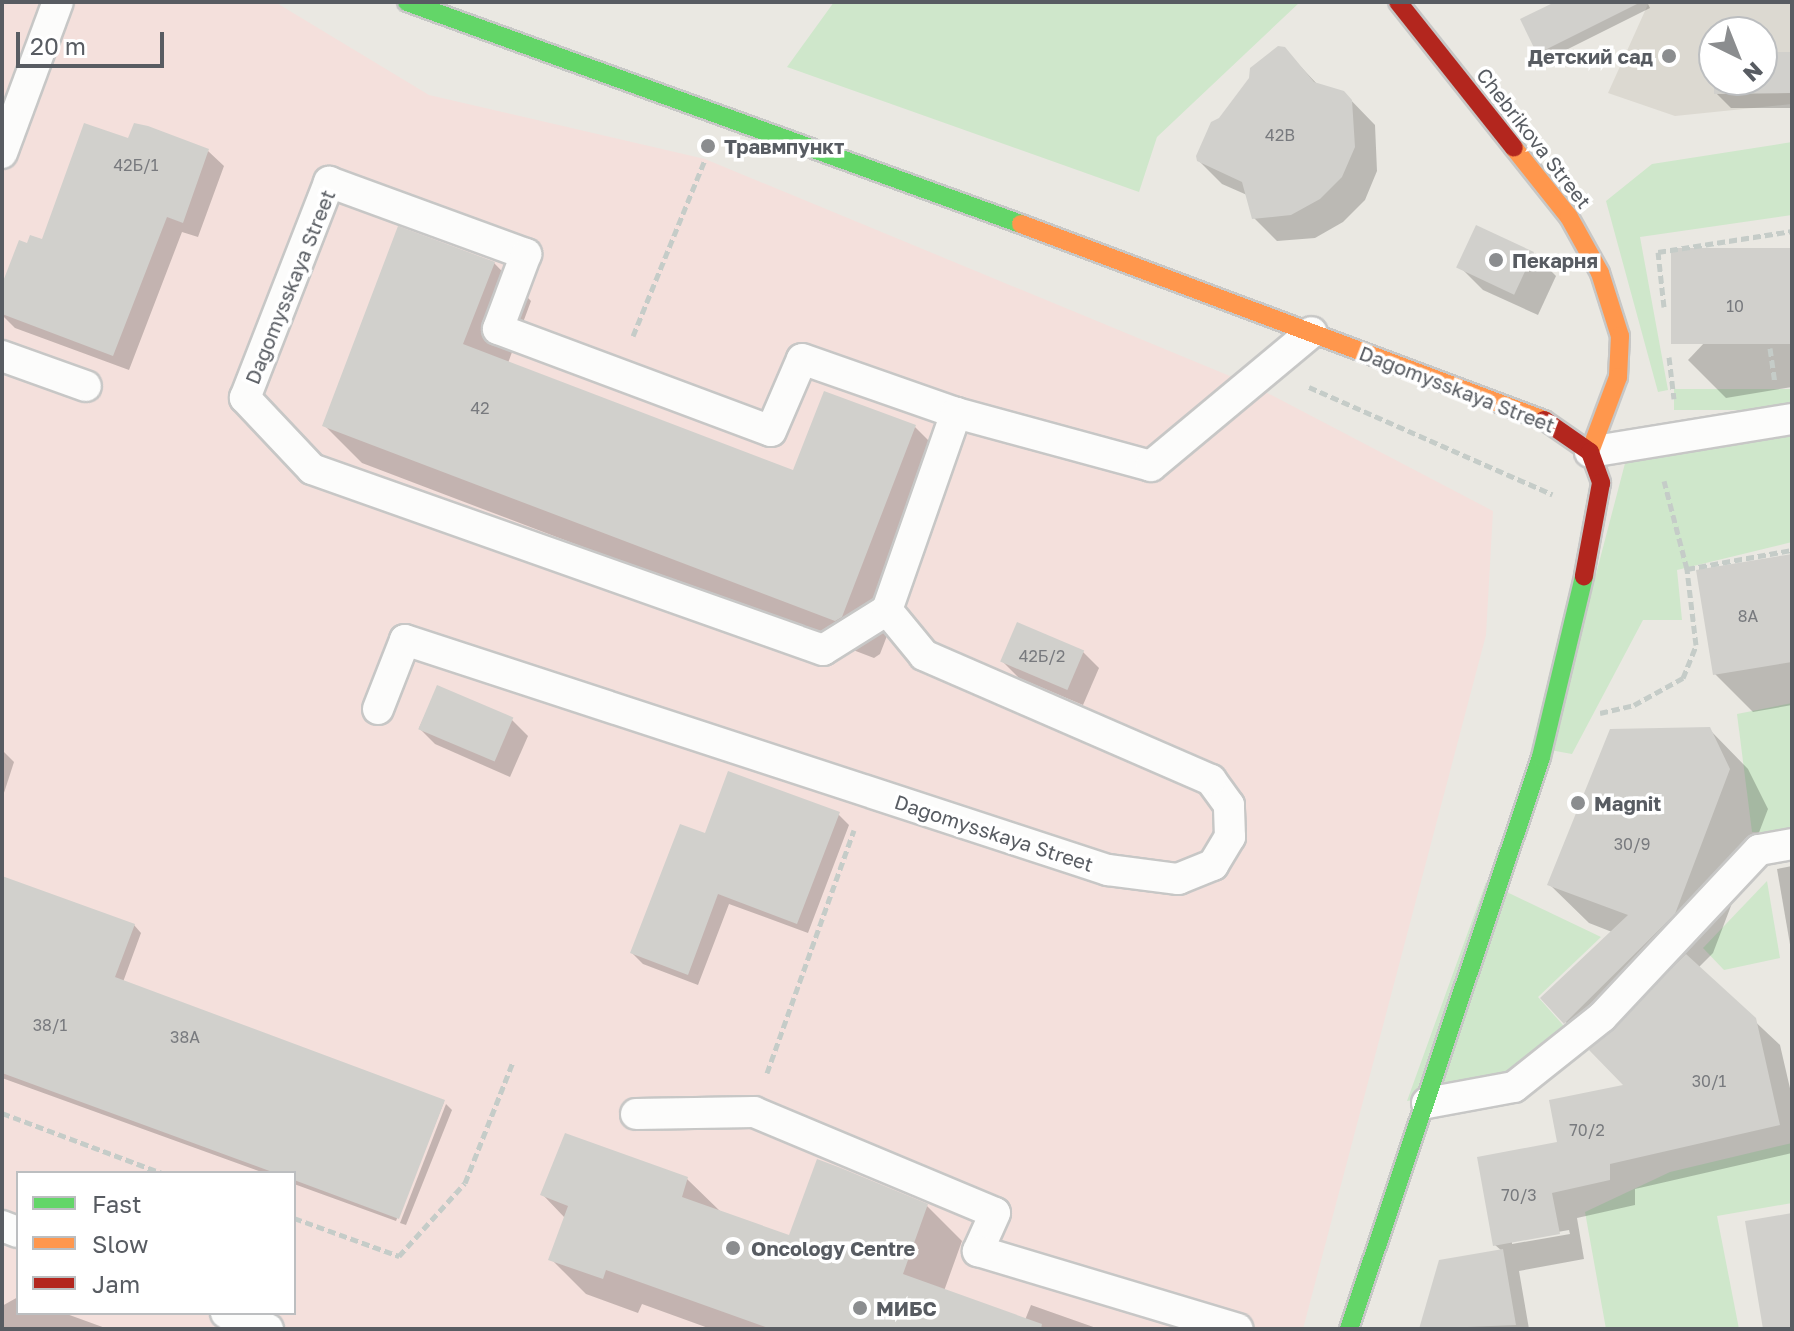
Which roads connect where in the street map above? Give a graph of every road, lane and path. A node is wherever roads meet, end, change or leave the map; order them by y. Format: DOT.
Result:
graph roads {
  1 [pos="58,2"];
  2 [pos="407,2"];
  3 [pos="1398,2"];
  4 [pos="722,114"];
  5 [pos="2,153"];
  6 [pos="1792,231"];
  7 [pos="1664,311"];
  8 [pos="1312,332"];
  9 [pos="1668,341"];
  10 [pos="1770,348"];
  11 [pos="2,356"];
  12 [pos="1271,370"];
  13 [pos="617,376"];
  14 [pos="1783,381"];
  15 [pos="1775,382"];
  16 [pos="1760,385"];
  17 [pos="86,386"];
  18 [pos="1689,397"];
  19 [pos="956,413"];
  20 [pos="1792,419"];
  21 [pos="1654,443"];
  22 [pos="1590,452"];
  23 [pos="1549,509"];
  24 [pos="1792,550"];
  25 [pos="1687,569"];
  26 [pos="887,610"];
  27 [pos="1634,705"];
  28 [pos="378,709"];
  29 [pos="868,791"];
  30 [pos="1792,844"];
  31 [pos="513,1062"];
  32 [pos="1427,1103"];
  33 [pos="754,1112"];
  34 [pos="2,1113"];
  35 [pos="636,1114"];
  36 [pos="157,1171"];
  37 [pos="296,1219"];
  38 [pos="231,1315"];
  39 [pos="268,1329"];
  40 [pos="1238,1329"];
  41 [pos="1349,1329"];
  1 -- 5 [label="lane"];
  2 -- 4 [label="street, Dagomysskaya Street"];
  3 -- 22 [label="street, Chebrikova Street"];
  4 -- 8 [label="street, Dagomysskaya Street"];
  4 -- 13 [label="path"];
  6 -- 7 [label="path"];
  8 -- 12 [label="lane, Dagomysskaya Street"];
  8 -- 22 [label="street, Dagomysskaya Street"];
  9 -- 18 [label="path"];
  10 -- 15 [label="path"];
  11 -- 17 [label="lane"];
  12 -- 19 [label="lane, Dagomysskaya Street"];
  12 -- 23 [label="path"];
  13 -- 19 [label="lane, Dagomysskaya Street"];
  13 -- 26 [label="lane, Dagomysskaya Street"];
  14 -- 15 [label="path"];
  15 -- 16 [label="path"];
  19 -- 26 [label="lane"];
  20 -- 21 [label="lane"];
  21 -- 22 [label="lane"];
  21 -- 25 [label="path"];
  22 -- 32 [label="street"];
  24 -- 25 [label="path"];
  25 -- 27 [label="path"];
  26 -- 29 [label="lane, Dagomysskaya Street"];
  28 -- 29 [label="lane, Dagomysskaya Street"];
  29 -- 33 [label="path"];
  30 -- 32 [label="lane"];
  31 -- 37 [label="path"];
  32 -- 41 [label="street"];
  33 -- 35 [label="lane"];
  33 -- 40 [label="lane"];
  34 -- 36 [label="path"];
  38 -- 39 [label="lane"];
}
